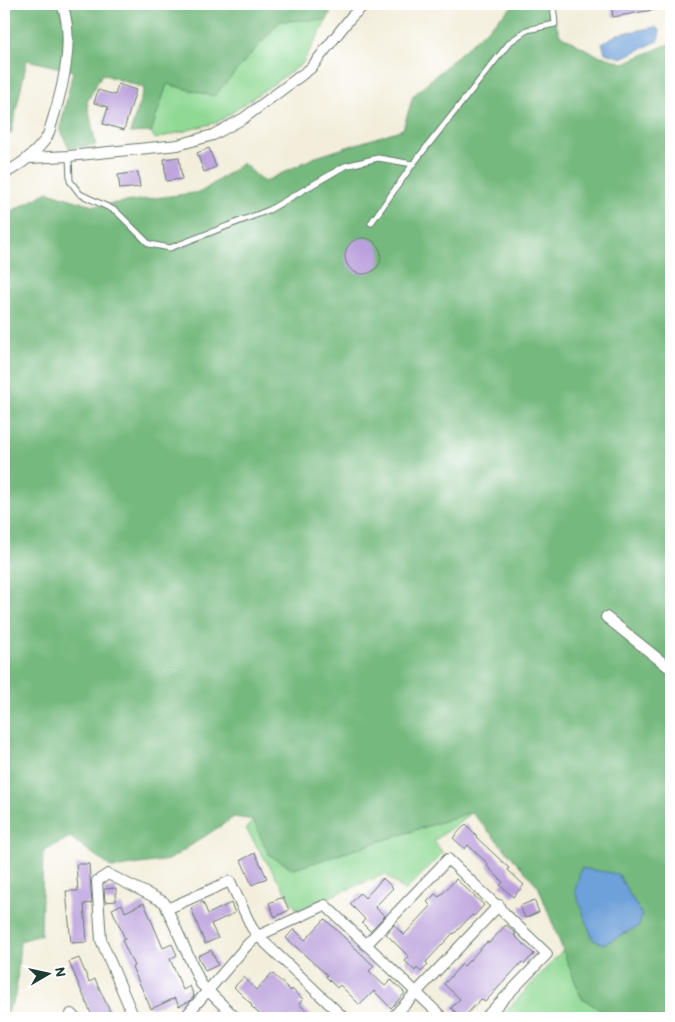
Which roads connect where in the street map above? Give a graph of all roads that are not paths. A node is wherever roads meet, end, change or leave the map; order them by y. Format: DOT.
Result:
graph roads {
  1 [pos="62,4"];
  2 [pos="365,4"];
  3 [pos="553,4"];
  4 [pos="69,156"];
  5 [pos="30,158"];
  6 [pos="413,164"];
  7 [pos="4,174"];
  8 [pos="371,223"];
  9 [pos="606,617"];
  10 [pos="671,669"];
  11 [pos="498,906"];
  12 [pos="167,910"];
  13 [pos="258,936"];
  14 [pos="366,945"];
  15 [pos="207,991"];
  16 [pos="416,993"];
  17 [pos="134,1018"];
  18 [pos="182,1018"];
  19 [pos="236,1018"];
  20 [pos="344,1018"];
  21 [pos="392,1018"];
  22 [pos="443,1018"];
  23 [pos="486,1018"];
  1 -- 5 [label="street"];
  2 -- 4 [label="street"];
  3 -- 6 [label="lane"];
  4 -- 5 [label="street"];
  4 -- 6 [label="lane"];
  5 -- 7 [label="street"];
  6 -- 8 [label="lane"];
  9 -- 10 [label="street"];
  11 -- 14 [label="street"];
  11 -- 16 [label="street"];
  11 -- 23 [label="street"];
  12 -- 13 [label="street"];
  12 -- 15 [label="street"];
  12 -- 17 [label="street"];
  13 -- 14 [label="street"];
  13 -- 15 [label="street"];
  13 -- 20 [label="street"];
  14 -- 16 [label="street"];
  15 -- 18 [label="street"];
  15 -- 19 [label="street"];
  16 -- 21 [label="street"];
  16 -- 22 [label="street"];
}
